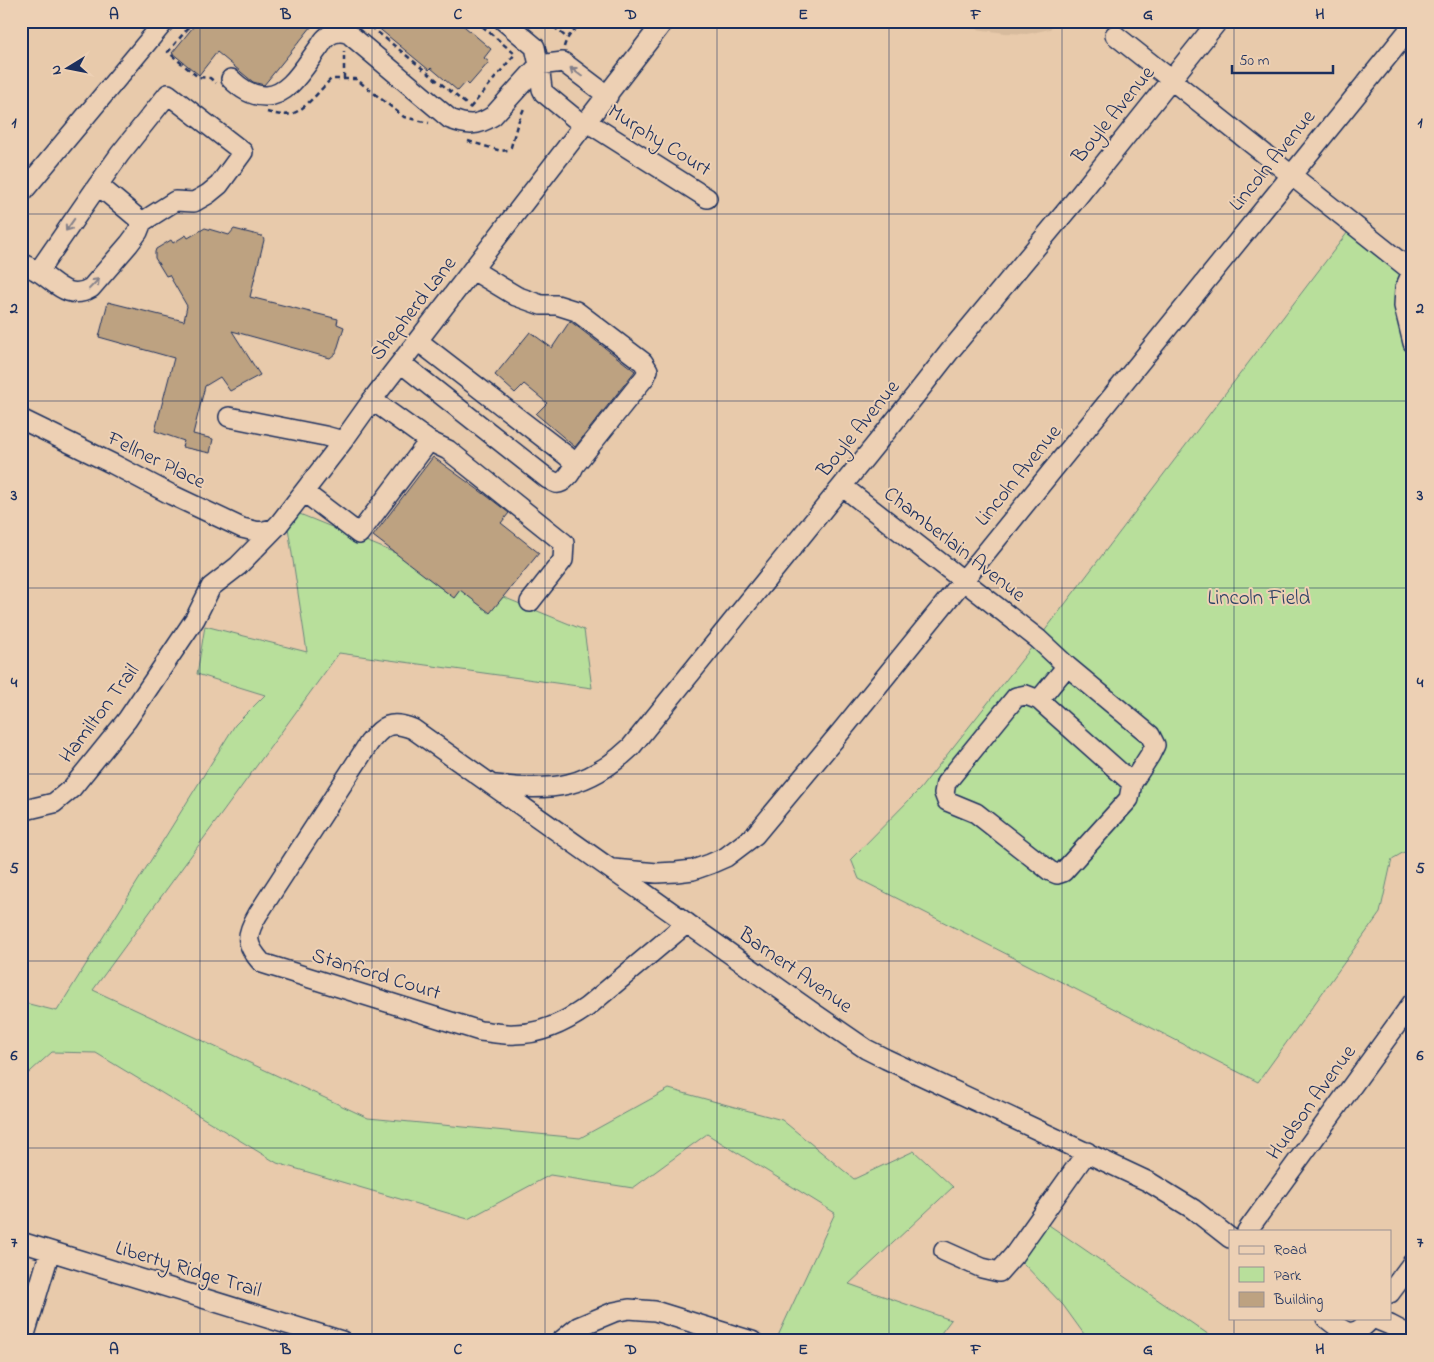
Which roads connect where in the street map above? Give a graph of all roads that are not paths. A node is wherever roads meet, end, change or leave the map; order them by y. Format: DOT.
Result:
graph roads {
  1 [pos="165,21"];
  2 [pos="504,21"];
  3 [pos="664,21"];
  4 [pos="1218,21"];
  5 [pos="1413,25"];
  6 [pos="1115,35"];
  7 [pos="539,65"];
  8 [pos="1171,80"];
  9 [pos="224,82"];
  10 [pos="608,96"];
  11 [pos="585,124"];
  12 [pos="1291,175"];
  13 [pos="98,185"];
  14 [pos="21,194"];
  15 [pos="707,198"];
  16 [pos="142,222"];
  17 [pos="21,263"];
  18 [pos="473,270"];
  19 [pos="1412,271"];
  20 [pos="38,272"];
  21 [pos="418,341"];
  22 [pos="1413,343"];
  23 [pos="401,363"];
  24 [pos="372,400"];
  25 [pos="229,417"];
  26 [pos="21,420"];
  27 [pos="343,441"];
  28 [pos="429,441"];
  29 [pos="574,466"];
  30 [pos="842,486"];
  31 [pos="304,492"];
  32 [pos="273,529"];
  33 [pos="963,581"];
  34 [pos="530,602"];
  35 [pos="195,619"];
  36 [pos="1067,666"];
  37 [pos="1039,700"];
  38 [pos="363,752"];
  39 [pos="1132,783"];
  40 [pos="491,784"];
  41 [pos="21,811"];
  42 [pos="612,869"];
  43 [pos="687,922"];
  44 [pos="1413,1002"];
  45 [pos="1087,1152"];
  46 [pos="1248,1230"];
  47 [pos="1229,1237"];
  48 [pos="21,1242"];
  49 [pos="50,1251"];
  50 [pos="944,1251"];
  51 [pos="1413,1262"];
  52 [pos="1392,1290"];
  53 [pos="1329,1320"];
  54 [pos="1371,1320"];
  55 [pos="1378,1320"];
  56 [pos="1413,1337"];
  57 [pos="23,1341"];
  58 [pos="342,1341"];
  59 [pos="562,1341"];
  60 [pos="752,1341"];
  1 -- 14 [label="street"];
  2 -- 7 [label="street, Murphy Court"];
  3 -- 10 [label="street, Shepherd Lane"];
  4 -- 8 [label="street, Boyle Avenue"];
  5 -- 12 [label="street, Lincoln Avenue"];
  6 -- 8 [label="street"];
  7 -- 9 [label="street"];
  10 -- 7 [label="street, one-way"];
  7 -- 11 [label="street, Murphy Court"];
  8 -- 12 [label="street"];
  8 -- 30 [label="street, Boyle Avenue"];
  10 -- 11 [label="street, Shepherd Lane"];
  11 -- 15 [label="street, Murphy Court"];
  11 -- 18 [label="street, Shepherd Lane"];
  12 -- 19 [label="street"];
  12 -- 33 [label="street, Lincoln Avenue"];
  13 -- 16 [label="street"];
  13 -- 16 [label="street"];
  13 -- 20 [label="street, one-way"];
  20 -- 16 [label="street, one-way"];
  17 -- 20 [label="street"];
  18 -- 21 [label="street, Shepherd Lane"];
  18 -- 29 [label="street"];
  19 -- 22 [label="street"];
  21 -- 23 [label="street, Shepherd Lane"];
  21 -- 29 [label="street"];
  23 -- 24 [label="street, Shepherd Lane"];
  23 -- 29 [label="street"];
  24 -- 27 [label="street, Shepherd Lane"];
  24 -- 28 [label="street"];
  25 -- 27 [label="street"];
  26 -- 32 [label="street, Fellner Place"];
  27 -- 31 [label="street, Shepherd Lane"];
  28 -- 31 [label="street"];
  28 -- 34 [label="street"];
  30 -- 33 [label="street, Chamberlain Avenue"];
  30 -- 40 [label="street, Boyle Avenue"];
  31 -- 32 [label="street, Shepherd Lane"];
  32 -- 35 [label="street, Shepherd Lane"];
  33 -- 36 [label="street, Chamberlain Avenue"];
  33 -- 42 [label="street, Lincoln Avenue"];
  35 -- 41 [label="street, Hamilton Trail"];
  36 -- 37 [label="street"];
  36 -- 39 [label="street, Chamberlain Avenue"];
  37 -- 39 [label="street"];
  37 -- 39 [label="street"];
  38 -- 40 [label="street, Barnert Avenue"];
  38 -- 43 [label="street, Stanford Court"];
  40 -- 42 [label="street, Barnert Avenue"];
  42 -- 43 [label="street, Barnert Avenue"];
  43 -- 45 [label="street, Barnert Avenue"];
  44 -- 46 [label="street, Hudson Avenue"];
  45 -- 47 [label="street, Barnert Avenue"];
  45 -- 50 [label="street"];
  48 -- 49 [label="street, Liberty Ridge Trail"];
  49 -- 57 [label="street"];
  49 -- 58 [label="street, Liberty Ridge Trail"];
  51 -- 52 [label="street"];
  53 -- 54 [label="street"];
  55 -- 56 [label="street"];
  59 -- 60 [label="street"];
}
